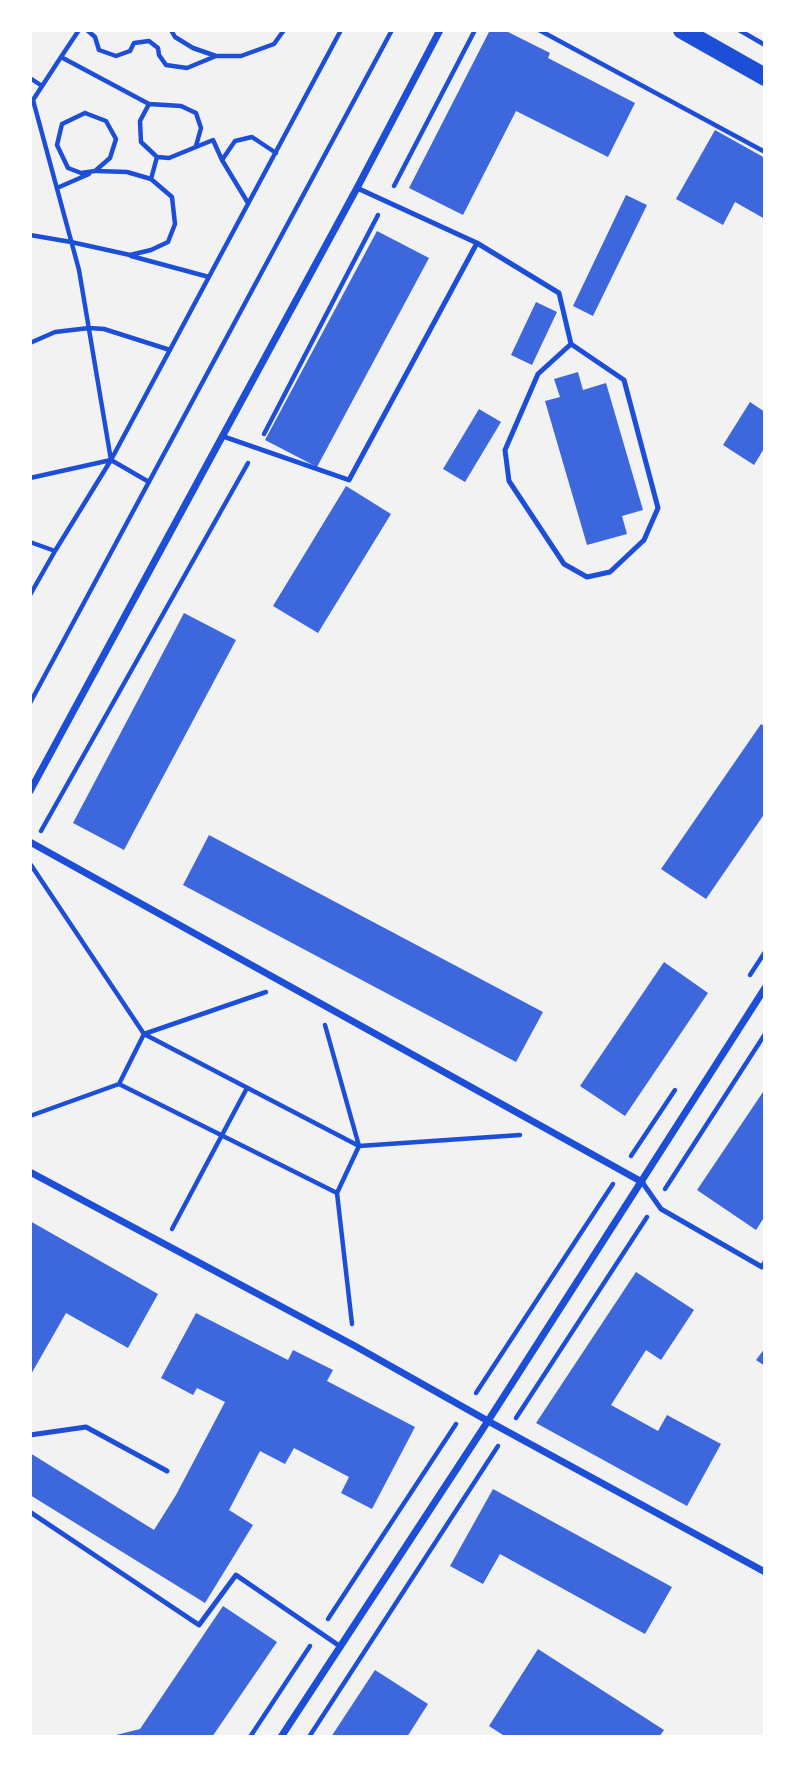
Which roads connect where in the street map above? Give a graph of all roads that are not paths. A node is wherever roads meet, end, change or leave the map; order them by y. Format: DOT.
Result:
graph roads {
  1 [pos="440,30"];
  2 [pos="682,30"];
  3 [pos="765,77"];
  4 [pos="357,188"];
  5 [pos="477,243"];
  6 [pos="571,344"];
  7 [pos="222,436"];
  8 [pos="30,791"];
  9 [pos="30,842"];
  10 [pos="765,988"];
  11 [pos="30,1172"];
  12 [pos="642,1182"];
  13 [pos="765,1262"];
  14 [pos="488,1421"];
  15 [pos="30,1435"];
  16 [pos="167,1472"];
  17 [pos="30,1512"];
  18 [pos="765,1572"];
  19 [pos="341,1647"];
  20 [pos="281,1737"];
  1 -- 4 [label="street"];
  2 -- 3 [label="main road"];
  4 -- 5 [label="lane"];
  4 -- 7 [label="street"];
  5 -- 6 [label="lane"];
  5 -- 7 [label="lane"];
  6 -- 6 [label="lane"];
  7 -- 8 [label="street"];
  9 -- 12 [label="street"];
  10 -- 12 [label="street"];
  11 -- 14 [label="street"];
  12 -- 13 [label="lane"];
  12 -- 14 [label="street"];
  14 -- 18 [label="street"];
  14 -- 19 [label="street"];
  15 -- 16 [label="lane"];
  17 -- 19 [label="lane"];
  19 -- 20 [label="street"];
}
